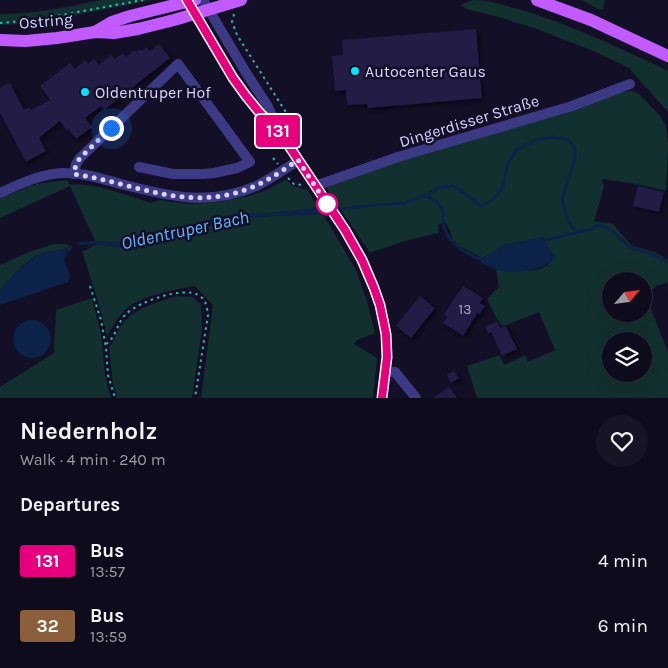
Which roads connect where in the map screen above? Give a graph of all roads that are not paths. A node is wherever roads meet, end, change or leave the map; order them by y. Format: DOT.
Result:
graph roads {
  1 [pos="537,0"];
  2 [pos="190,1"];
  3 [pos="206,4"];
  4 [pos="238,5"];
  5 [pos="195,14"];
  6 [pos="95,32"];
  7 [pos="0,40"];
  8 [pos="668,56"];
  9 [pos="630,84"];
  10 [pos="281,134"];
  11 [pos="298,160"];
  12 [pos="139,166"];
  13 [pos="74,174"];
  14 [pos="316,187"];
  15 [pos="0,192"];
  16 [pos="386,372"];
  17 [pos="382,398"];
  18 [pos="416,398"];
  1 -- 8 [label="main road"];
  2 -- 5 [label="street"];
  2 -- 6 [label="main road, Ostring"];
  3 -- 4 [label="main road, Ostring"];
  3 -- 5 [label="main road, Ostring"];
  3 -- 10 [label="street"];
  5 -- 6 [label="main road, Ostring"];
  5 -- 10 [label="street"];
  6 -- 7 [label="main road, Ostring"];
  9 -- 14 [label="street, Dingerdisser Straße"];
  10 -- 11 [label="street"];
  11 -- 13 [label="street"];
  11 -- 14 [label="street"];
  12 -- 13 [label="street"];
  13 -- 15 [label="street"];
  14 -- 16 [label="street"];
  16 -- 17 [label="street"];
  16 -- 18 [label="street"];
}
